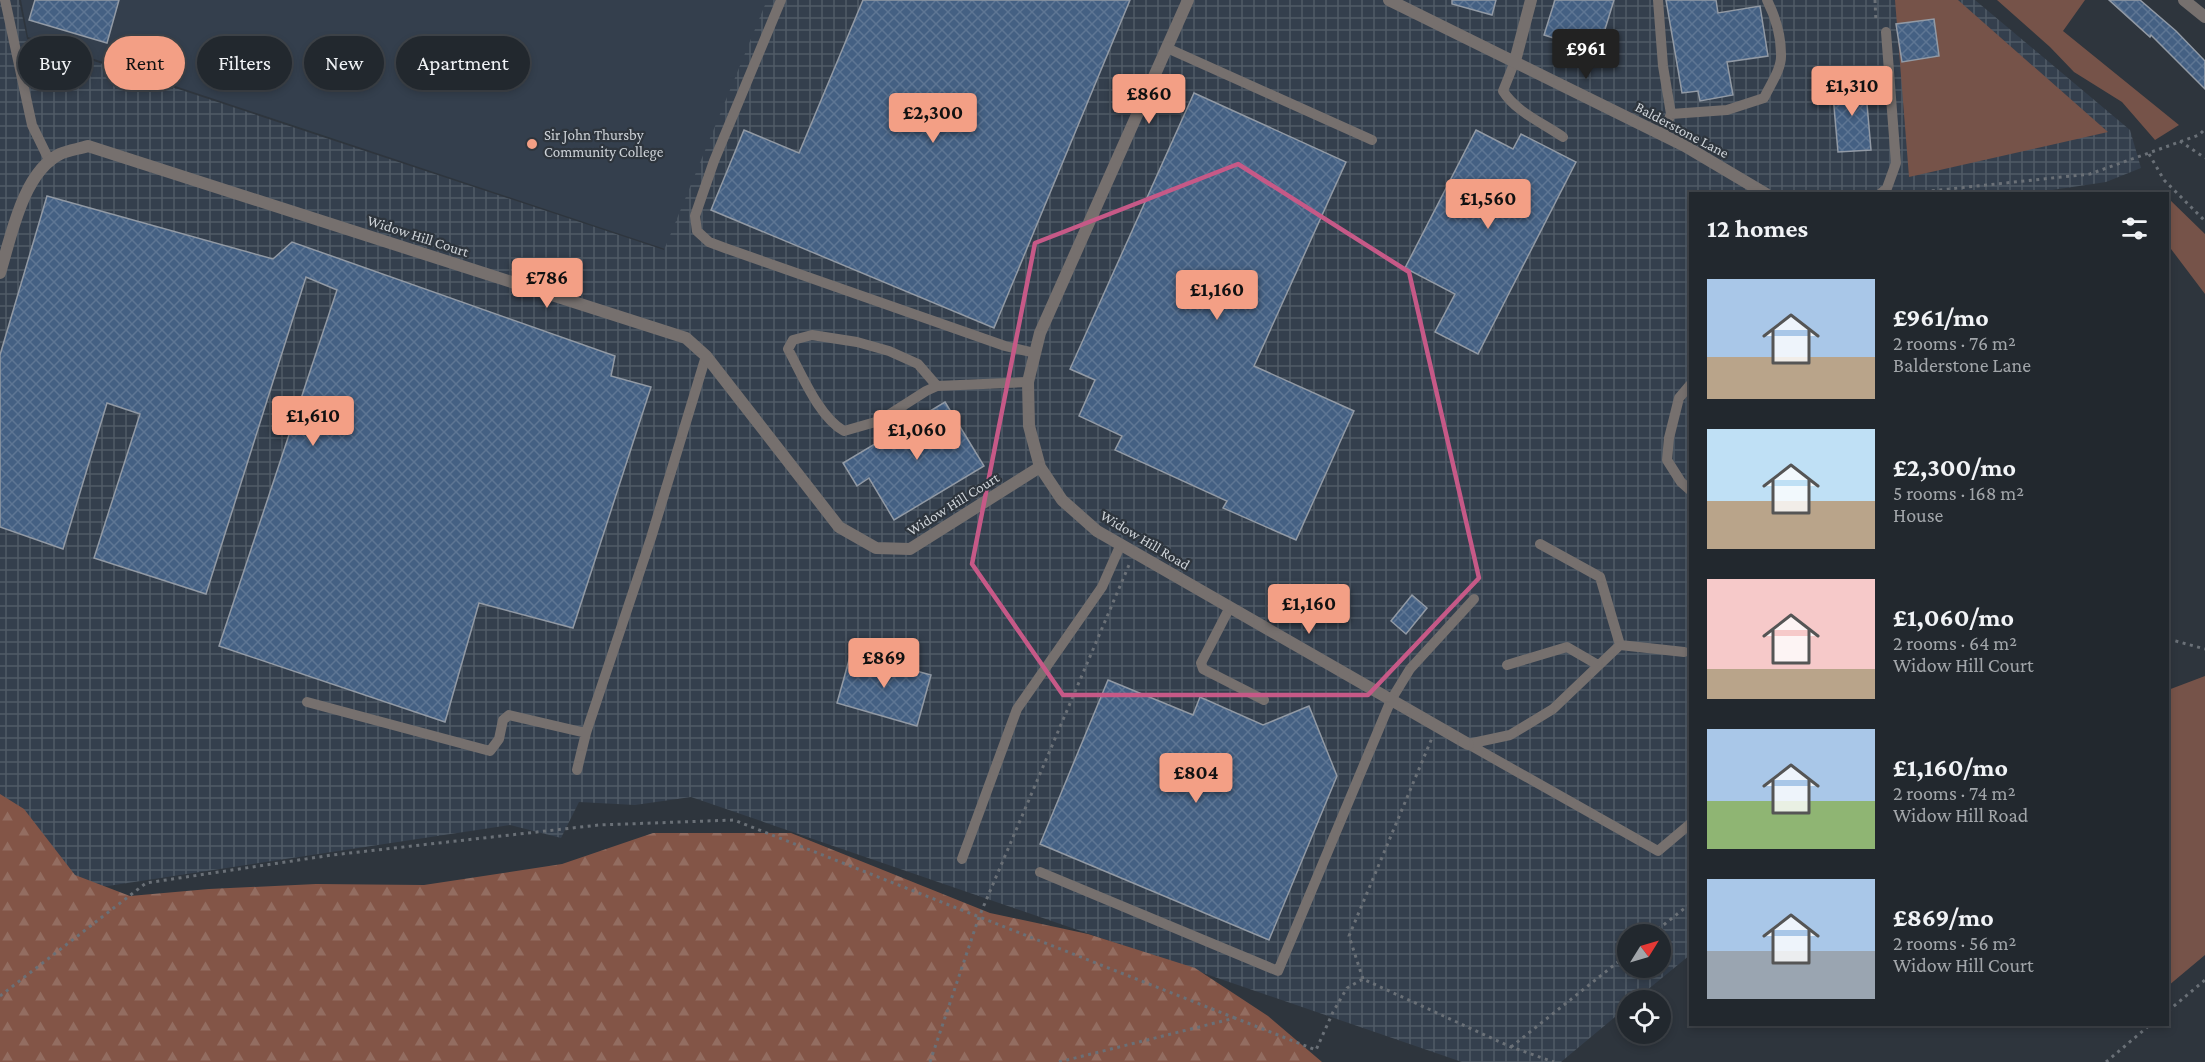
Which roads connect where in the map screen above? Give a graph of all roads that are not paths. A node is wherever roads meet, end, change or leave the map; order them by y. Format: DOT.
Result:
graph roads {
  1 [pos="5,0"];
  2 [pos="781,0"];
  3 [pos="1188,0"];
  4 [pos="1389,0"];
  5 [pos="1531,0"];
  6 [pos="1658,0"];
  7 [pos="1767,0"];
  8 [pos="2184,0"];
  9 [pos="2205,17"];
  10 [pos="1886,32"];
  11 [pos="1167,48"];
  12 [pos="1515,61"];
  13 [pos="1671,114"];
  14 [pos="1662,135"];
  15 [pos="1563,136"];
  16 [pos="1372,140"];
  17 [pos="50,162"];
  18 [pos="1762,192"];
  19 [pos="1882,192"];
  20 [pos="0,273"];
  21 [pos="1035,353"];
  22 [pos="706,356"];
  23 [pos="1028,382"];
  24 [pos="937,386"];
  25 [pos="1689,386"];
  26 [pos="1040,467"];
  27 [pos="1689,489"];
  28 [pos="1121,544"];
  29 [pos="1540,544"];
  30 [pos="1474,599"];
  31 [pos="1230,607"];
  32 [pos="1620,645"];
  33 [pos="1684,652"];
  34 [pos="1507,665"];
  35 [pos="1598,665"];
  36 [pos="1264,700"];
  37 [pos="1391,700"];
  38 [pos="307,702"];
  39 [pos="586,733"];
  40 [pos="1468,744"];
  41 [pos="577,770"];
  42 [pos="1689,825"];
  43 [pos="962,859"];
  44 [pos="1040,872"];
  1 -- 17 [label="lane"];
  2 -- 21 [label="lane"];
  3 -- 11 [label="street, Widow Hill Road"];
  4 -- 12 [label="street, Balderstone Lane"];
  5 -- 12 [label="street"];
  6 -- 13 [label="lane"];
  7 -- 13 [label="lane"];
  8 -- 9 [label="street"];
  10 -- 19 [label="lane"];
  11 -- 16 [label="lane"];
  11 -- 21 [label="street, Widow Hill Road"];
  12 -- 14 [label="street, Balderstone Lane"];
  12 -- 15 [label="lane"];
  13 -- 14 [label="lane"];
  14 -- 18 [label="street, Balderstone Lane"];
  17 -- 20 [label="street, Widow Hill Court"];
  17 -- 22 [label="street, Widow Hill Court"];
  21 -- 23 [label="street, Widow Hill Road"];
  22 -- 26 [label="street, Widow Hill Court"];
  22 -- 39 [label="lane"];
  23 -- 24 [label="lane"];
  23 -- 26 [label="street, Widow Hill Road"];
  24 -- 24 [label="lane"];
  25 -- 27 [label="lane"];
  26 -- 28 [label="street, Widow Hill Road"];
  28 -- 31 [label="street, Widow Hill Road"];
  28 -- 43 [label="lane"];
  29 -- 32 [label="lane"];
  30 -- 37 [label="lane"];
  31 -- 36 [label="lane"];
  31 -- 37 [label="street, Widow Hill Road"];
  32 -- 33 [label="lane"];
  32 -- 35 [label="lane"];
  34 -- 35 [label="lane"];
  35 -- 40 [label="lane"];
  37 -- 40 [label="street, Widow Hill Road"];
  37 -- 44 [label="lane"];
  38 -- 39 [label="lane"];
  39 -- 41 [label="lane"];
  40 -- 42 [label="lane"];
}
